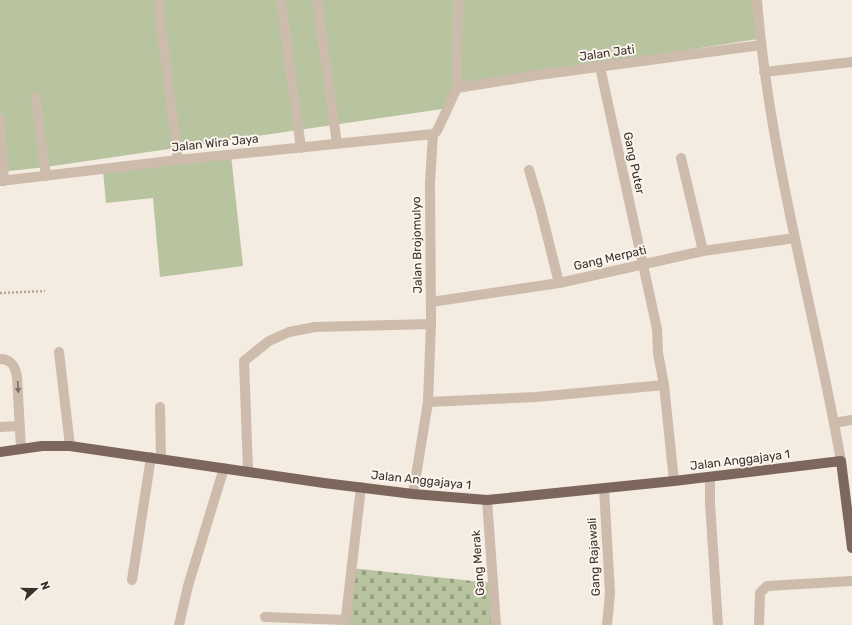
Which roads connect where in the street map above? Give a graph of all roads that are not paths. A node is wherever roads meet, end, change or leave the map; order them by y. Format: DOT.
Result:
graph roads {
  1 [pos="158,0"];
  2 [pos="281,0"];
  3 [pos="317,0"];
  4 [pos="458,0"];
  5 [pos="757,0"];
  6 [pos="761,45"];
  7 [pos="852,62"];
  8 [pos="600,67"];
  9 [pos="764,72"];
  10 [pos="457,88"];
  11 [pos="36,98"];
  12 [pos="0,119"];
  13 [pos="433,134"];
  14 [pos="337,144"];
  15 [pos="301,148"];
  16 [pos="682,158"];
  17 [pos="178,160"];
  18 [pos="529,170"];
  19 [pos="46,176"];
  20 [pos="2,181"];
  21 [pos="795,238"];
  22 [pos="703,251"];
  23 [pos="642,264"];
  24 [pos="559,283"];
  25 [pos="431,302"];
  26 [pos="431,324"];
  27 [pos="59,352"];
  28 [pos="0,359"];
  29 [pos="664,385"];
  30 [pos="428,402"];
  31 [pos="160,407"];
  32 [pos="852,420"];
  33 [pos="834,424"];
  34 [pos="20,426"];
  35 [pos="0,427"];
  36 [pos="70,446"];
  37 [pos="21,449"];
  38 [pos="0,452"];
  39 [pos="156,458"];
  40 [pos="841,461"];
  41 [pos="224,468"];
  42 [pos="248,471"];
  43 [pos="710,477"];
  44 [pos="674,481"];
  45 [pos="361,487"];
  46 [pos="604,488"];
  47 [pos="413,494"];
  48 [pos="487,500"];
  49 [pos="852,548"];
  50 [pos="132,580"];
  51 [pos="852,581"];
  52 [pos="265,618"];
  53 [pos="345,623"];
  54 [pos="179,625"];
  55 [pos="496,625"];
  56 [pos="607,625"];
  57 [pos="718,625"];
  58 [pos="759,625"];
  1 -- 17 [label="street"];
  2 -- 15 [label="street"];
  3 -- 14 [label="street"];
  4 -- 10 [label="street, Jalan Brojomulyo"];
  5 -- 6 [label="street"];
  6 -- 8 [label="street, Jalan Jati"];
  6 -- 9 [label="street"];
  7 -- 9 [label="street"];
  8 -- 10 [label="street, Jalan Jati"];
  8 -- 23 [label="street, Gang Puter"];
  9 -- 21 [label="street"];
  10 -- 13 [label="street, Jalan Brojomulyo"];
  11 -- 19 [label="street"];
  12 -- 20 [label="street"];
  13 -- 14 [label="street, Jalan Wira Jaya"];
  13 -- 25 [label="street, Jalan Brojomulyo"];
  14 -- 15 [label="street, Jalan Wira Jaya"];
  15 -- 17 [label="street, Jalan Wira Jaya"];
  16 -- 22 [label="street"];
  17 -- 19 [label="street, Jalan Wira Jaya"];
  18 -- 24 [label="street"];
  19 -- 20 [label="street, Jalan Wira Jaya"];
  21 -- 22 [label="street, Gang Merpati"];
  21 -- 33 [label="street"];
  22 -- 23 [label="street, Gang Merpati"];
  23 -- 24 [label="street, Gang Merpati"];
  23 -- 29 [label="street, Gang Puter"];
  24 -- 25 [label="street, Gang Merpati"];
  25 -- 26 [label="street, Jalan Brojomulyo"];
  26 -- 30 [label="street, Jalan Brojomulyo"];
  26 -- 42 [label="street"];
  27 -- 36 [label="street"];
  28 -- 34 [label="street, one-way"];
  29 -- 30 [label="street"];
  29 -- 44 [label="street, Gang Puter"];
  30 -- 47 [label="street, Jalan Brojomulyo"];
  31 -- 39 [label="street"];
  32 -- 33 [label="street"];
  33 -- 40 [label="street"];
  34 -- 35 [label="street"];
  34 -- 37 [label="street"];
  36 -- 37 [label="main road, Jalan Anggajaya 1"];
  36 -- 39 [label="main road, Jalan Anggajaya 1"];
  37 -- 38 [label="main road, Jalan Anggajaya 1"];
  39 -- 41 [label="main road, Jalan Anggajaya 1"];
  39 -- 50 [label="street"];
  40 -- 43 [label="main road, Jalan Anggajaya 1"];
  40 -- 49 [label="main road"];
  41 -- 42 [label="main road, Jalan Anggajaya 1"];
  41 -- 54 [label="street"];
  42 -- 45 [label="main road, Jalan Anggajaya 1"];
  43 -- 44 [label="main road, Jalan Anggajaya 1"];
  43 -- 57 [label="street"];
  44 -- 46 [label="main road, Jalan Anggajaya 1"];
  45 -- 47 [label="main road, Jalan Anggajaya 1"];
  45 -- 53 [label="street"];
  46 -- 48 [label="main road, Jalan Anggajaya 1"];
  46 -- 56 [label="street, Gang Rajawali"];
  47 -- 48 [label="main road, Jalan Anggajaya 1"];
  48 -- 55 [label="street, Gang Merak"];
  51 -- 58 [label="street"];
  52 -- 53 [label="street"];
}
